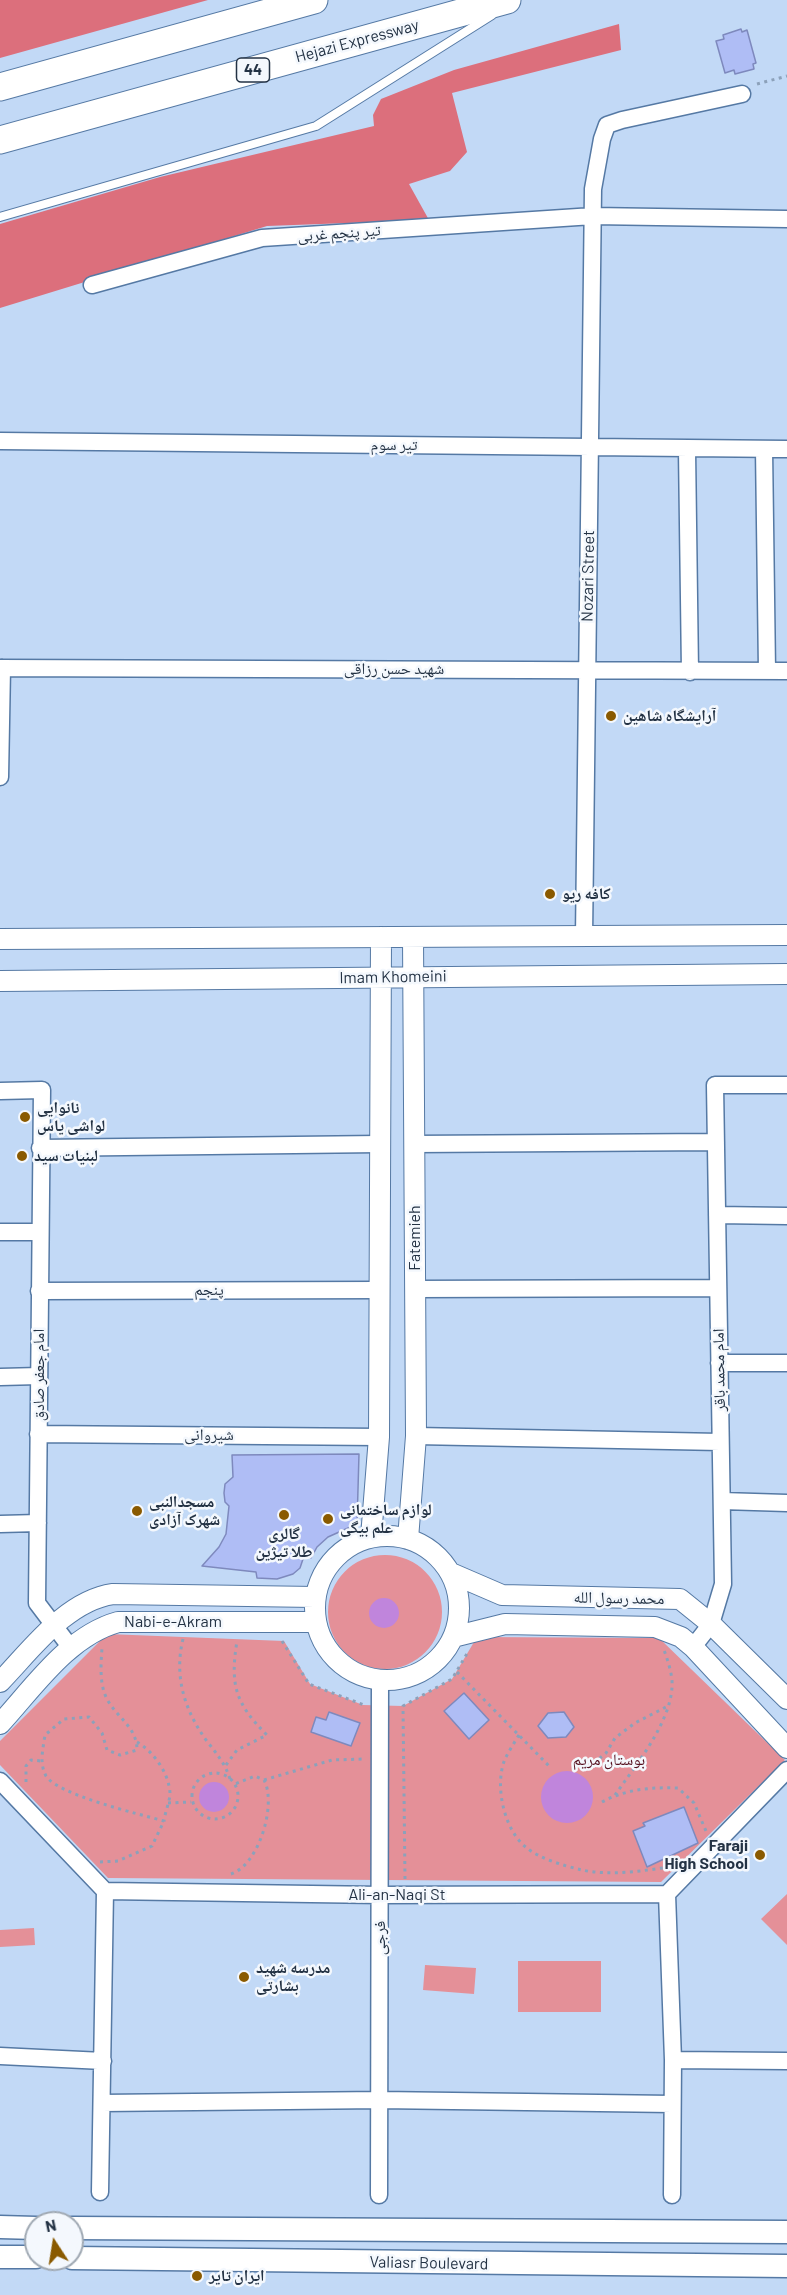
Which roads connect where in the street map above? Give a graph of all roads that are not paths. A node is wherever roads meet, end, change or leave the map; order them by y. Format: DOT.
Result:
graph roads {
  1 [pos="314,0"];
  2 [pos="507,0"];
  3 [pos="516,0"];
  4 [pos="0,87"];
  5 [pos="742,94"];
  6 [pos="0,140"];
  7 [pos="593,216"];
  8 [pos="0,217"];
  9 [pos="787,219"];
  10 [pos="92,285"];
  11 [pos="0,441"];
  12 [pos="589,446"];
  13 [pos="764,448"];
  14 [pos="787,449"];
  15 [pos="687,450"];
  16 [pos="1,668"];
  17 [pos="587,670"];
  18 [pos="767,671"];
  19 [pos="787,671"];
  20 [pos="690,672"];
  21 [pos="0,777"];
  22 [pos="787,934"];
  23 [pos="584,936"];
  24 [pos="381,937"];
  25 [pos="412,937"];
  26 [pos="0,939"];
  27 [pos="787,974"];
  28 [pos="412,976"];
  29 [pos="381,978"];
  30 [pos="0,981"];
  31 [pos="787,1085"];
  32 [pos="0,1091"];
  33 [pos="716,1142"];
  34 [pos="379,1144"];
  35 [pos="414,1144"];
  36 [pos="40,1148"];
  37 [pos="717,1215"];
  38 [pos="787,1216"];
  39 [pos="0,1232"];
  40 [pos="39,1232"];
  41 [pos="718,1288"];
  42 [pos="415,1289"];
  43 [pos="379,1290"];
  44 [pos="39,1291"];
  45 [pos="719,1363"];
  46 [pos="787,1363"];
  47 [pos="39,1376"];
  48 [pos="0,1377"];
  49 [pos="38,1434"];
  50 [pos="416,1436"];
  51 [pos="379,1437"];
  52 [pos="720,1442"];
  53 [pos="722,1501"];
  54 [pos="787,1503"];
  55 [pos="38,1523"];
  56 [pos="0,1524"];
  57 [pos="371,1537"];
  58 [pos="408,1539"];
  59 [pos="451,1573"];
  60 [pos="315,1597"];
  61 [pos="315,1622"];
  62 [pos="711,1624"];
  63 [pos="55,1626"];
  64 [pos="453,1637"];
  65 [pos="693,1647"];
  66 [pos="71,1648"];
  67 [pos="380,1680"];
  68 [pos="0,1682"];
  69 [pos="787,1699"];
  70 [pos="0,1724"];
  71 [pos="787,1748"];
  72 [pos="787,1770"];
  73 [pos="0,1781"];
  74 [pos="380,1887"];
  75 [pos="105,1891"];
  76 [pos="668,1894"];
  77 [pos="0,2056"];
  78 [pos="673,2060"];
  79 [pos="103,2061"];
  80 [pos="787,2061"];
  81 [pos="380,2100"];
  82 [pos="102,2103"];
  83 [pos="672,2104"];
  84 [pos="100,2192"];
  85 [pos="379,2195"];
  86 [pos="672,2195"];
  87 [pos="0,2227"];
  88 [pos="24,2228"];
  89 [pos="84,2228"];
  90 [pos="787,2232"];
  91 [pos="0,2257"];
  92 [pos="24,2257"];
  93 [pos="84,2258"];
  94 [pos="787,2266"];
  1 -- 4 [label="highway"];
  2 -- 6 [label="highway, Hejazi Expressway / 44"];
  3 -- 8 [label="lane"];
  5 -- 7 [label="street, Nozari Street"];
  7 -- 9 [label="street, تیر پنجم غربی"];
  7 -- 10 [label="street, تیر پنجم غربی"];
  7 -- 12 [label="street, Nozari Street"];
  11 -- 12 [label="street, تیر سوم"];
  12 -- 15 [label="street, تیر سوم"];
  12 -- 17 [label="street, Nozari Street"];
  13 -- 14 [label="street, تیر سوم"];
  13 -- 15 [label="street, تیر سوم"];
  13 -- 18 [label="street"];
  15 -- 20 [label="street"];
  16 -- 17 [label="street, شهید حسن رزاقی"];
  16 -- 21 [label="street"];
  17 -- 20 [label="street, شهید حسن رزاقی"];
  17 -- 23 [label="street, Nozari Street"];
  18 -- 19 [label="street, شهید حسن رزاقی"];
  18 -- 20 [label="street, شهید حسن رزاقی"];
  22 -- 23 [label="street"];
  23 -- 25 [label="street"];
  24 -- 25 [label="street"];
  24 -- 26 [label="street"];
  24 -- 29 [label="street"];
  25 -- 28 [label="street, Fatemieh"];
  27 -- 28 [label="street, Imam Khomeini"];
  28 -- 29 [label="street, Imam Khomeini"];
  28 -- 35 [label="street, Fatemieh"];
  29 -- 30 [label="street, Imam Khomeini"];
  29 -- 34 [label="street"];
  31 -- 33 [label="street, امام محمد باقر"];
  32 -- 36 [label="street, امام جعفر صادق"];
  33 -- 35 [label="street"];
  33 -- 37 [label="street, امام محمد باقر"];
  34 -- 36 [label="street"];
  34 -- 43 [label="street"];
  35 -- 42 [label="street, Fatemieh"];
  36 -- 40 [label="street, امام جعفر صادق"];
  37 -- 38 [label="street"];
  37 -- 41 [label="street, امام محمد باقر"];
  39 -- 40 [label="street"];
  40 -- 44 [label="street, امام جعفر صادق"];
  41 -- 42 [label="street"];
  41 -- 45 [label="street, امام محمد باقر"];
  42 -- 50 [label="street, Fatemieh"];
  43 -- 44 [label="street, پنجم"];
  43 -- 51 [label="street"];
  44 -- 47 [label="street, امام جعفر صادق"];
  45 -- 46 [label="street"];
  45 -- 52 [label="street, امام محمد باقر"];
  47 -- 48 [label="street"];
  47 -- 49 [label="street, امام جعفر صادق"];
  49 -- 51 [label="street, شیروانی"];
  49 -- 55 [label="street, امام جعفر صادق"];
  50 -- 52 [label="street"];
  50 -- 58 [label="street, Fatemieh"];
  51 -- 57 [label="street"];
  52 -- 53 [label="street, امام محمد باقر"];
  53 -- 54 [label="street"];
  53 -- 62 [label="street, امام محمد باقر"];
  55 -- 56 [label="street"];
  55 -- 63 [label="street, امام جعفر صادق"];
  57 -- 58 [label="street"];
  57 -- 60 [label="street"];
  58 -- 59 [label="street"];
  59 -- 62 [label="street, محمد رسول الله"];
  59 -- 64 [label="street"];
  60 -- 61 [label="street"];
  60 -- 63 [label="street, Nabi-e-Akram"];
  61 -- 66 [label="street, Nabi-e-Akram"];
  61 -- 67 [label="street"];
  62 -- 65 [label="street, امام محمد باقر"];
  62 -- 69 [label="street, محمد رسول الله"];
  63 -- 66 [label="street, امام جعفر صادق"];
  63 -- 68 [label="street, Nabi-e-Akram"];
  64 -- 65 [label="street, محمد رسول الله"];
  64 -- 67 [label="street"];
  65 -- 71 [label="street, محمد رسول الله"];
  66 -- 70 [label="street, Nabi-e-Akram"];
  67 -- 74 [label="street, فرجی"];
  72 -- 76 [label="street"];
  73 -- 75 [label="street"];
  74 -- 75 [label="street, Ali-an-Naqi St"];
  74 -- 76 [label="street, Ali-an-Naqi St"];
  74 -- 81 [label="street, فرجی"];
  75 -- 79 [label="street"];
  76 -- 78 [label="street"];
  77 -- 79 [label="street"];
  78 -- 80 [label="street"];
  78 -- 83 [label="street"];
  79 -- 82 [label="street"];
  81 -- 82 [label="street"];
  81 -- 83 [label="street"];
  81 -- 85 [label="street, فرجی"];
  82 -- 84 [label="street"];
  83 -- 86 [label="street"];
  87 -- 88 [label="main road"];
  89 -- 90 [label="main road, Valiasr Boulevard"];
  91 -- 92 [label="main road"];
  93 -- 94 [label="main road, Valiasr Boulevard"];
}
